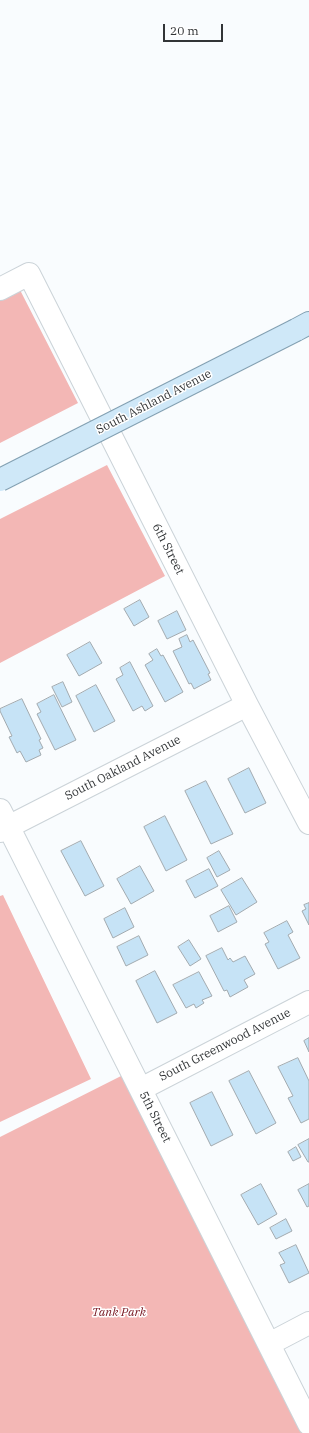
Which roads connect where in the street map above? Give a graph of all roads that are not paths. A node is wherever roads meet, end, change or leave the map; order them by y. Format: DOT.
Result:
graph roads {
  1 [pos="0,289"];
  2 [pos="309,324"];
  3 [pos="0,480"];
  4 [pos="247,706"];
  5 [pos="3,823"];
  6 [pos="309,823"];
  7 [pos="309,1002"];
  8 [pos="140,1089"];
  9 [pos="309,1322"];
  10 [pos="269,1344"];
  11 [pos="309,1424"];
  1 -- 4 [label="street, 6th Street"];
  2 -- 3 [label="main road, South Ashland Avenue, bridge"];
  4 -- 5 [label="street, South Oakland Avenue"];
  4 -- 6 [label="street, 6th Street"];
  5 -- 8 [label="street, 5th Street"];
  7 -- 8 [label="street, South Greenwood Avenue"];
  8 -- 10 [label="street, 5th Street"];
  9 -- 10 [label="street"];
  10 -- 11 [label="street, 5th Street"];
}
